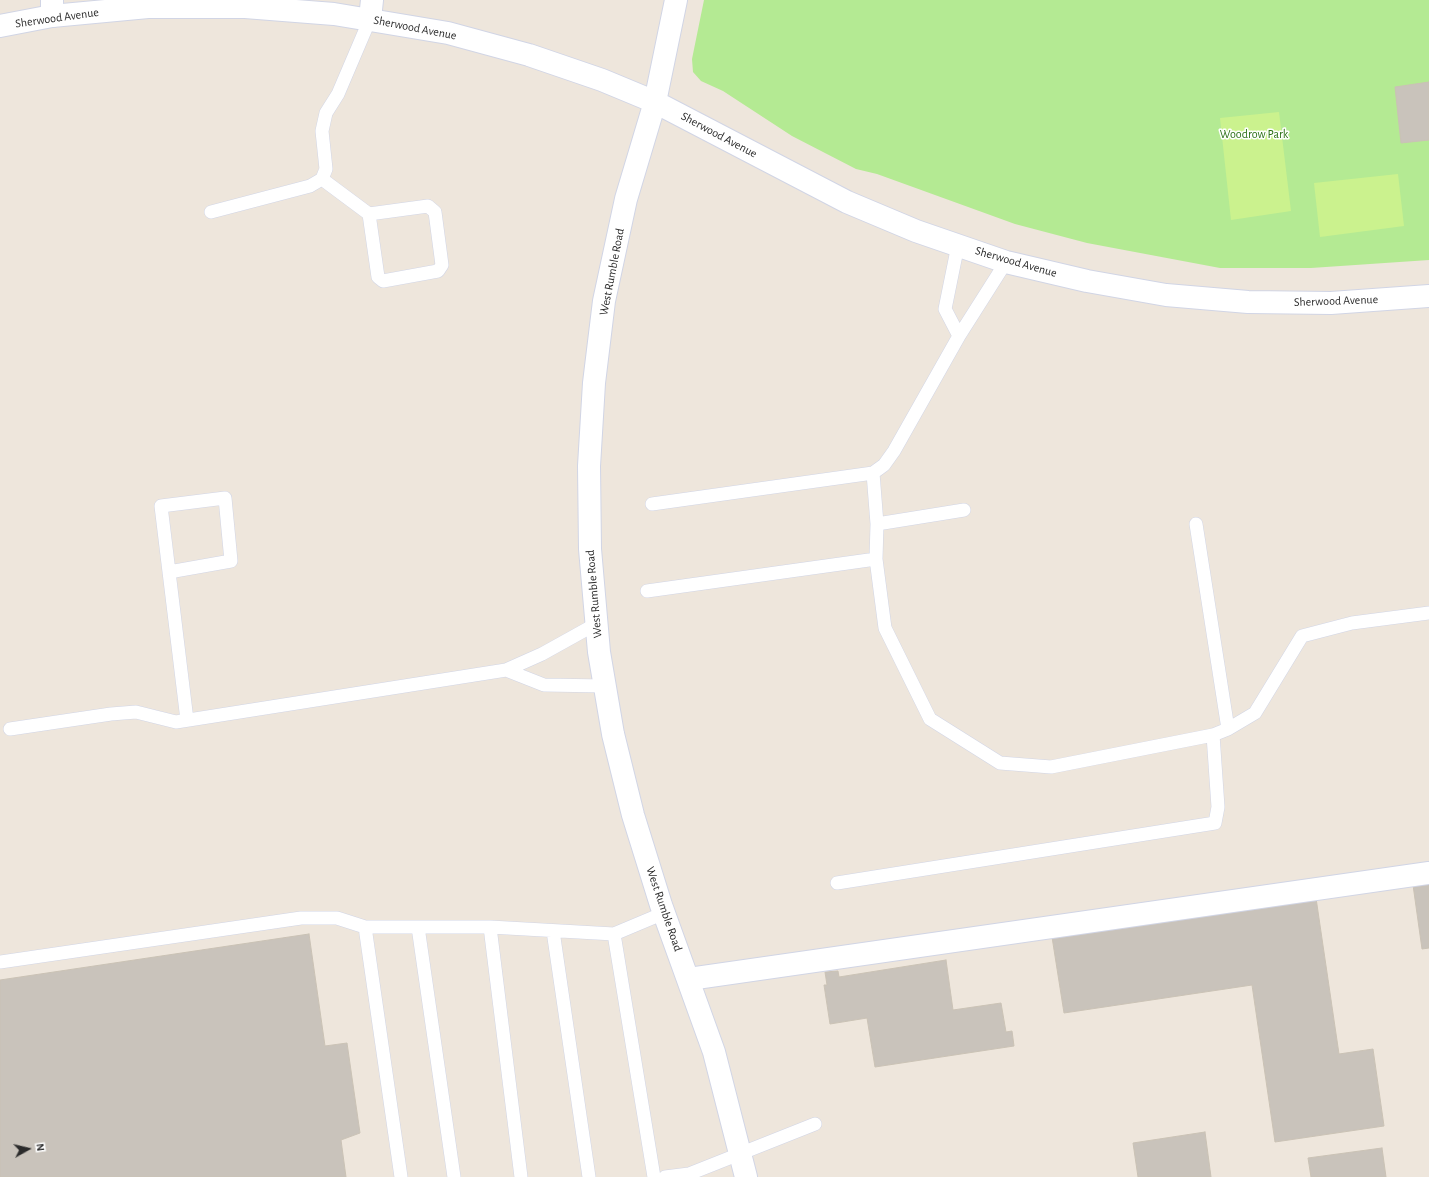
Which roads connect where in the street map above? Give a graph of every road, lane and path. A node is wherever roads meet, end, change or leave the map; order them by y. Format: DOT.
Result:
graph roads {
  1 [pos="676,0"];
  2 [pos="52,8"];
  3 [pos="371,9"];
  4 [pos="0,26"];
  5 [pos="655,102"];
  6 [pos="322,179"];
  7 [pos="211,212"];
  8 [pos="369,214"];
  9 [pos="958,246"];
  10 [pos="1006,262"];
  11 [pos="1429,296"];
  12 [pos="959,336"];
  13 [pos="873,473"];
  14 [pos="652,504"];
  15 [pos="964,510"];
  16 [pos="877,524"];
  17 [pos="1196,524"];
  18 [pos="876,559"];
  19 [pos="169,572"];
  20 [pos="647,591"];
  21 [pos="1429,613"];
  22 [pos="596,624"];
  23 [pos="506,670"];
  24 [pos="605,686"];
  25 [pos="187,720"];
  26 [pos="1228,729"];
  27 [pos="10,730"];
  28 [pos="1213,735"];
  29 [pos="1429,874"];
  30 [pos="837,883"];
  31 [pos="664,913"];
  32 [pos="364,927"];
  33 [pos="418,927"];
  34 [pos="490,927"];
  35 [pos="553,931"];
  36 [pos="614,934"];
  37 [pos="0,962"];
  38 [pos="689,979"];
  39 [pos="815,1124"];
  40 [pos="740,1152"];
  41 [pos="401,1177"];
  42 [pos="454,1177"];
  43 [pos="521,1177"];
  44 [pos="589,1177"];
  45 [pos="654,1177"];
  46 [pos="665,1177"];
  47 [pos="746,1177"];
  1 -- 5 [label="street, West Rumble Road"];
  2 -- 3 [label="street, Sherwood Avenue"];
  2 -- 4 [label="street, Sherwood Avenue"];
  3 -- 5 [label="street, Sherwood Avenue"];
  3 -- 6 [label="lane"];
  5 -- 9 [label="street, Sherwood Avenue"];
  5 -- 22 [label="street, West Rumble Road"];
  6 -- 7 [label="lane"];
  6 -- 8 [label="lane"];
  8 -- 8 [label="lane"];
  9 -- 10 [label="street, Sherwood Avenue"];
  9 -- 12 [label="lane"];
  10 -- 11 [label="street, Sherwood Avenue"];
  10 -- 12 [label="lane"];
  12 -- 13 [label="lane"];
  13 -- 14 [label="lane"];
  13 -- 16 [label="lane"];
  15 -- 16 [label="lane"];
  16 -- 18 [label="lane"];
  17 -- 26 [label="lane"];
  18 -- 20 [label="lane"];
  18 -- 28 [label="lane"];
  19 -- 19 [label="lane"];
  19 -- 25 [label="lane"];
  21 -- 26 [label="lane"];
  22 -- 23 [label="lane"];
  22 -- 24 [label="street, West Rumble Road"];
  23 -- 24 [label="lane"];
  23 -- 25 [label="lane"];
  24 -- 31 [label="street, West Rumble Road"];
  25 -- 27 [label="lane"];
  26 -- 28 [label="lane"];
  28 -- 30 [label="lane"];
  29 -- 38 [label="street"];
  31 -- 36 [label="lane"];
  31 -- 38 [label="street, West Rumble Road"];
  32 -- 33 [label="lane"];
  32 -- 37 [label="lane"];
  32 -- 41 [label="lane"];
  33 -- 34 [label="lane"];
  33 -- 42 [label="lane"];
  34 -- 35 [label="lane"];
  34 -- 43 [label="lane"];
  35 -- 36 [label="lane"];
  35 -- 44 [label="lane"];
  36 -- 45 [label="lane"];
  38 -- 40 [label="street, West Rumble Road"];
  39 -- 40 [label="lane"];
  40 -- 46 [label="lane"];
  40 -- 47 [label="street, West Rumble Road"];
}
